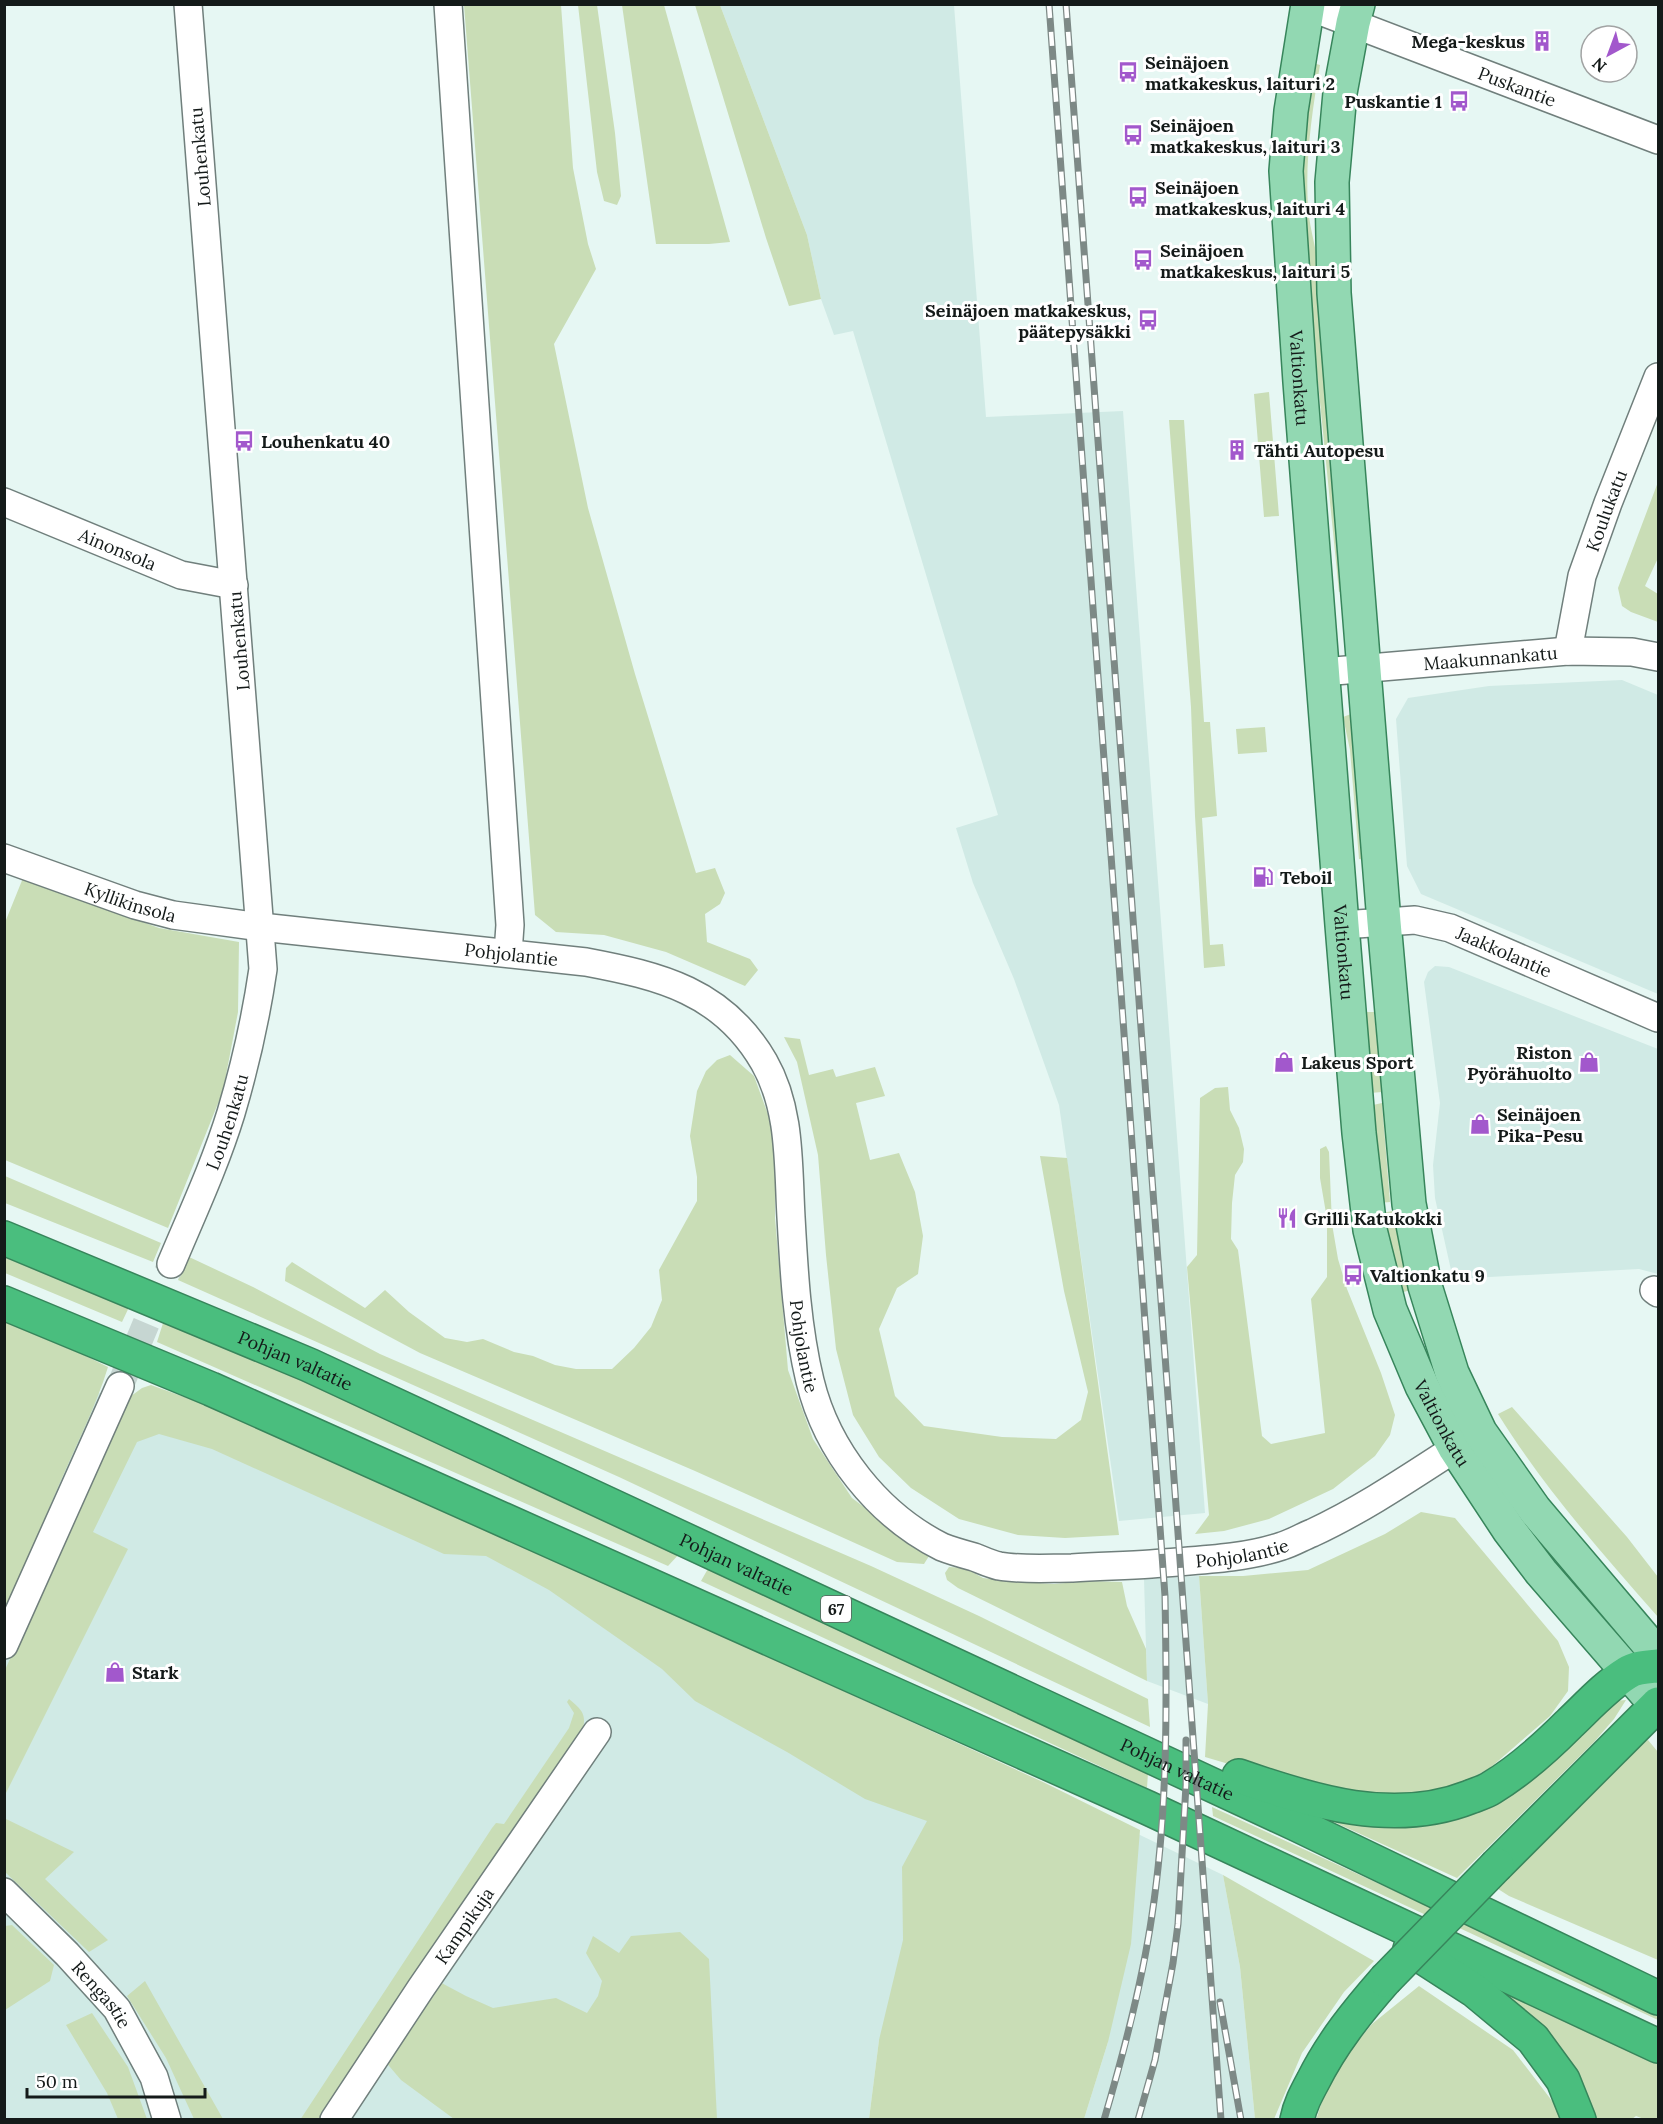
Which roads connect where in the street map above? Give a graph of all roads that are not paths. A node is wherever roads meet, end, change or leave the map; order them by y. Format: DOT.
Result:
graph roads {
  1 [pos="188,4"];
  2 [pos="448,4"];
  3 [pos="1308,5"];
  4 [pos="1356,14"];
  5 [pos="1659,140"];
  6 [pos="1659,377"];
  7 [pos="4,502"];
  8 [pos="234,585"];
  9 [pos="1568,651"];
  10 [pos="1659,657"];
  11 [pos="1364,669"];
  12 [pos="1323,672"];
  13 [pos="4,858"];
  14 [pos="1384,922"];
  15 [pos="1342,925"];
  16 [pos="261,927"];
  17 [pos="508,953"];
  18 [pos="1659,1018"];
  19 [pos="4,1238"];
  20 [pos="171,1264"];
  21 [pos="4,1304"];
  22 [pos="120,1386"];
  23 [pos="1467,1440"];
  24 [pos="4,1646"];
  25 [pos="1659,1655"];
  26 [pos="1643,1669"];
  27 [pos="1658,1706"];
  28 [pos="597,1732"];
  29 [pos="1127,1744"];
  30 [pos="1305,1882"];
  31 [pos="4,1892"];
  32 [pos="1659,1998"];
  33 [pos="1659,2046"];
  34 [pos="167,2120"];
  35 [pos="334,2120"];
  36 [pos="1297,2120"];
  37 [pos="1580,2120"];
  1 -- 8 [label="street, Louhenkatu"];
  2 -- 17 [label="street"];
  3 -- 4 [label="street, Puskantie"];
  3 -- 12 [label="main road, Valtionkatu"];
  4 -- 5 [label="street, Puskantie"];
  4 -- 11 [label="main road, Valtionkatu"];
  6 -- 9 [label="street, Koulukatu"];
  7 -- 8 [label="street, Ainonsola"];
  8 -- 16 [label="street, Louhenkatu"];
  9 -- 10 [label="street, Maakunnankatu"];
  9 -- 11 [label="street, Maakunnankatu"];
  11 -- 12 [label="street, Maakunnankatu"];
  11 -- 14 [label="main road, Valtionkatu"];
  12 -- 15 [label="main road, Valtionkatu"];
  13 -- 16 [label="street, Kyllikinsola"];
  14 -- 15 [label="street, Jaakkolantie"];
  14 -- 18 [label="street, Jaakkolantie"];
  14 -- 23 [label="main road, Valtionkatu"];
  15 -- 23 [label="main road, Valtionkatu"];
  16 -- 17 [label="street, Pohjolantie"];
  16 -- 20 [label="street, Louhenkatu"];
  17 -- 23 [label="street, Pohjolantie"];
  19 -- 29 [label="highway, Pohjan valtatie / 67"];
  21 -- 30 [label="highway"];
  22 -- 24 [label="street"];
  23 -- 25 [label="main road, Valtionkatu"];
  23 -- 26 [label="main road, Valtionkatu"];
  26 -- 27 [label="main road, Valtionkatu"];
  26 -- 29 [label="highway"];
  27 -- 36 [label="highway, bridge"];
  28 -- 35 [label="street, Kampikuja"];
  29 -- 32 [label="highway, Pohjan valtatie / 67"];
  30 -- 33 [label="highway"];
  30 -- 37 [label="highway"];
  31 -- 34 [label="street, Rengastie"];
}
